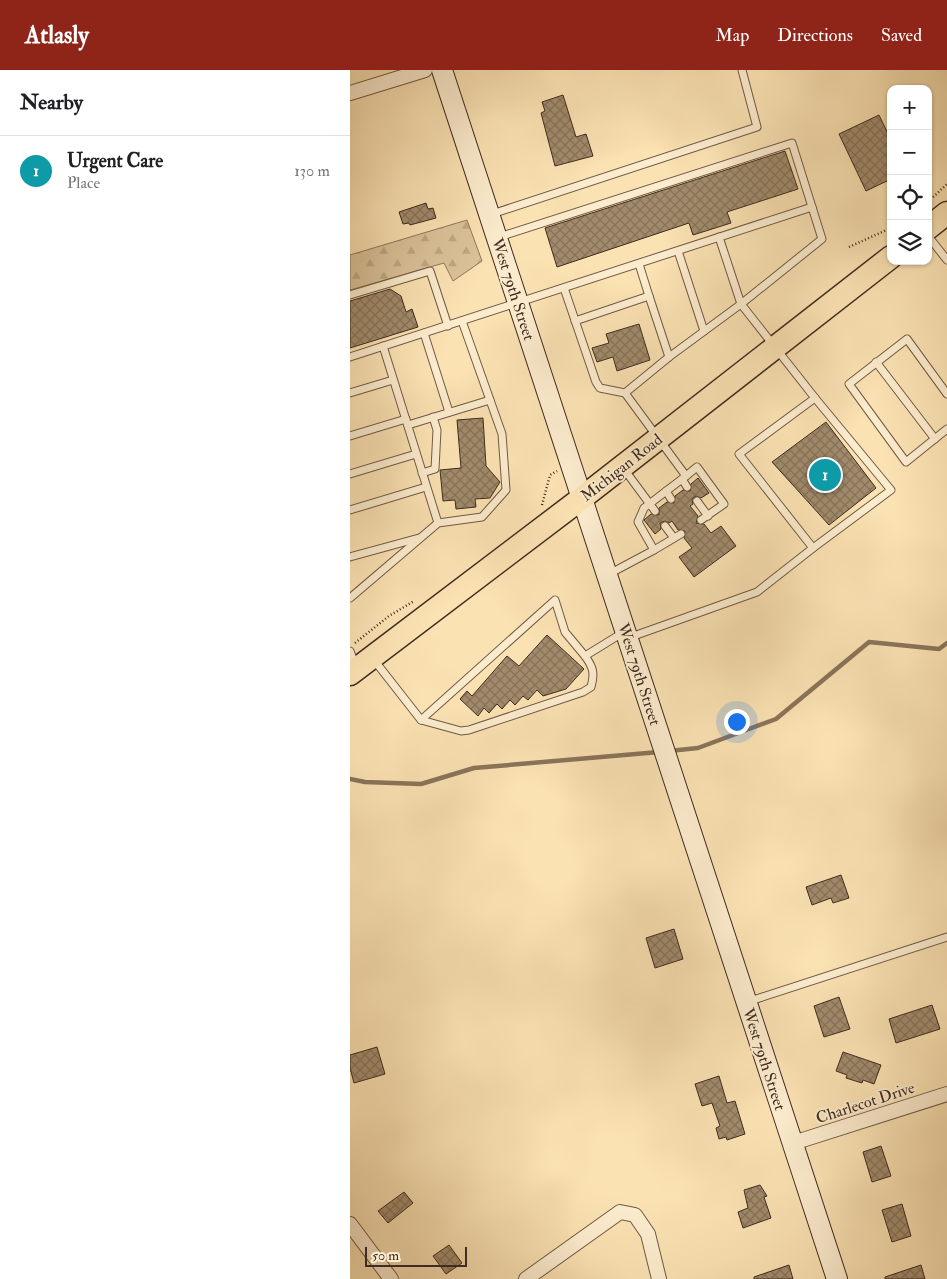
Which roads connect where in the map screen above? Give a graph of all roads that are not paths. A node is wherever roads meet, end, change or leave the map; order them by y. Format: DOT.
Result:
graph roads {
  1 [pos="425,70"];
  2 [pos="442,70"];
  3 [pos="742,70"];
  4 [pos="350,93"];
  5 [pos="812,207"];
  6 [pos="947,213"];
  7 [pos="489,215"];
  8 [pos="932,225"];
  9 [pos="719,237"];
  10 [pos="497,238"];
  11 [pos="932,241"];
  12 [pos="678,251"];
  13 [pos="887,260"];
  14 [pos="947,260"];
  15 [pos="639,264"];
  16 [pos="564,288"];
  17 [pos="350,295"];
  18 [pos="649,296"];
  19 [pos="518,303"];
  20 [pos="741,304"];
  21 [pos="575,320"];
  22 [pos="462,321"];
  23 [pos="448,326"];
  24 [pos="704,331"];
  25 [pos="424,333"];
  26 [pos="383,346"];
  27 [pos="774,348"];
  28 [pos="350,357"];
  29 [pos="669,357"];
  30 [pos="876,362"];
  31 [pos="393,380"];
  32 [pos="350,393"];
  33 [pos="625,393"];
  34 [pos="947,394"];
  35 [pos="815,398"];
  36 [pos="490,400"];
  37 [pos="449,412"];
  38 [pos="433,417"];
  39 [pos="407,422"];
  40 [pos="947,429"];
  41 [pos="350,436"];
  42 [pos="658,438"];
  43 [pos="935,439"];
  44 [pos="416,454"];
  45 [pos="622,466"];
  46 [pos="422,473"];
  47 [pos="350,474"];
  48 [pos="684,478"];
  49 [pos="426,487"];
  50 [pos="687,487"];
  51 [pos="666,491"];
  52 [pos="582,498"];
  53 [pos="671,499"];
  54 [pos="697,501"];
  55 [pos="650,503"];
  56 [pos="350,510"];
  57 [pos="655,511"];
  58 [pos="708,516"];
  59 [pos="701,520"];
  60 [pos="438,523"];
  61 [pos="665,526"];
  62 [pos="681,534"];
  63 [pos="422,537"];
  64 [pos="674,538"];
  65 [pos="813,548"];
  66 [pos="654,550"];
  67 [pos="350,557"];
  68 [pos="608,574"];
  69 [pos="350,598"];
  70 [pos="627,635"];
  71 [pos="585,656"];
  72 [pos="357,663"];
  73 [pos="421,720"];
  74 [pos="947,937"];
  75 [pos="747,1002"];
  76 [pos="947,1094"];
  77 [pos="793,1143"];
  78 [pos="350,1224"];
  79 [pos="391,1279"];
  80 [pos="526,1279"];
  81 [pos="659,1279"];
  82 [pos="837,1279"];
  1 -- 4 [label="street"];
  2 -- 7 [label="main road, West 79th Street"];
  3 -- 7 [label="lane"];
  5 -- 9 [label="lane"];
  5 -- 10 [label="lane"];
  5 -- 20 [label="lane"];
  6 -- 8 [label="main road"];
  7 -- 10 [label="main road, West 79th Street"];
  9 -- 12 [label="lane"];
  9 -- 20 [label="lane"];
  10 -- 19 [label="main road, West 79th Street"];
  11 -- 14 [label="lane"];
  12 -- 15 [label="lane"];
  12 -- 24 [label="lane"];
  13 -- 27 [label="main road, Michigan Road"];
  15 -- 16 [label="lane"];
  15 -- 18 [label="lane"];
  16 -- 19 [label="lane"];
  16 -- 21 [label="lane"];
  17 -- 23 [label="lane"];
  18 -- 21 [label="lane"];
  18 -- 29 [label="lane"];
  19 -- 22 [label="lane"];
  19 -- 52 [label="main road, West 79th Street"];
  20 -- 24 [label="lane"];
  20 -- 27 [label="lane"];
  21 -- 33 [label="lane"];
  22 -- 23 [label="lane"];
  22 -- 36 [label="lane"];
  23 -- 25 [label="lane"];
  24 -- 29 [label="lane"];
  25 -- 26 [label="lane"];
  25 -- 37 [label="lane"];
  26 -- 28 [label="lane"];
  26 -- 31 [label="lane"];
  27 -- 35 [label="lane"];
  27 -- 42 [label="main road, Michigan Road"];
  29 -- 33 [label="lane"];
  30 -- 34 [label="lane"];
  30 -- 43 [label="lane"];
  30 -- 43 [label="lane"];
  31 -- 32 [label="lane"];
  31 -- 39 [label="lane"];
  33 -- 42 [label="lane"];
  35 -- 65 [label="lane"];
  35 -- 65 [label="lane"];
  36 -- 37 [label="lane"];
  36 -- 60 [label="lane"];
  37 -- 38 [label="lane"];
  38 -- 39 [label="lane"];
  38 -- 46 [label="lane"];
  39 -- 41 [label="lane"];
  39 -- 44 [label="lane"];
  40 -- 43 [label="lane"];
  42 -- 45 [label="main road, Michigan Road"];
  42 -- 48 [label="lane"];
  44 -- 46 [label="lane"];
  44 -- 47 [label="lane"];
  45 -- 52 [label="main road, Michigan Road"];
  45 -- 55 [label="lane"];
  46 -- 49 [label="lane"];
  48 -- 50 [label="lane"];
  48 -- 51 [label="lane"];
  48 -- 58 [label="lane"];
  49 -- 56 [label="lane"];
  49 -- 60 [label="lane"];
  51 -- 53 [label="lane"];
  51 -- 55 [label="lane"];
  52 -- 68 [label="main road, West 79th Street"];
  52 -- 72 [label="main road, Michigan Road"];
  54 -- 58 [label="lane"];
  55 -- 57 [label="lane"];
  55 -- 66 [label="lane"];
  58 -- 59 [label="lane"];
  60 -- 63 [label="lane"];
  61 -- 64 [label="lane"];
  62 -- 64 [label="lane"];
  63 -- 67 [label="lane"];
  63 -- 69 [label="lane"];
  64 -- 66 [label="lane"];
  65 -- 70 [label="lane"];
  66 -- 68 [label="lane"];
  68 -- 70 [label="main road, West 79th Street"];
  70 -- 71 [label="lane"];
  70 -- 75 [label="main road, West 79th Street"];
  71 -- 73 [label="lane"];
  71 -- 73 [label="lane"];
  72 -- 73 [label="lane"];
  74 -- 75 [label="lane"];
  75 -- 77 [label="main road, West 79th Street"];
  76 -- 77 [label="street, Charlecot Drive"];
  77 -- 82 [label="main road, West 79th Street"];
  78 -- 79 [label="street"];
  80 -- 81 [label="street"];
}
